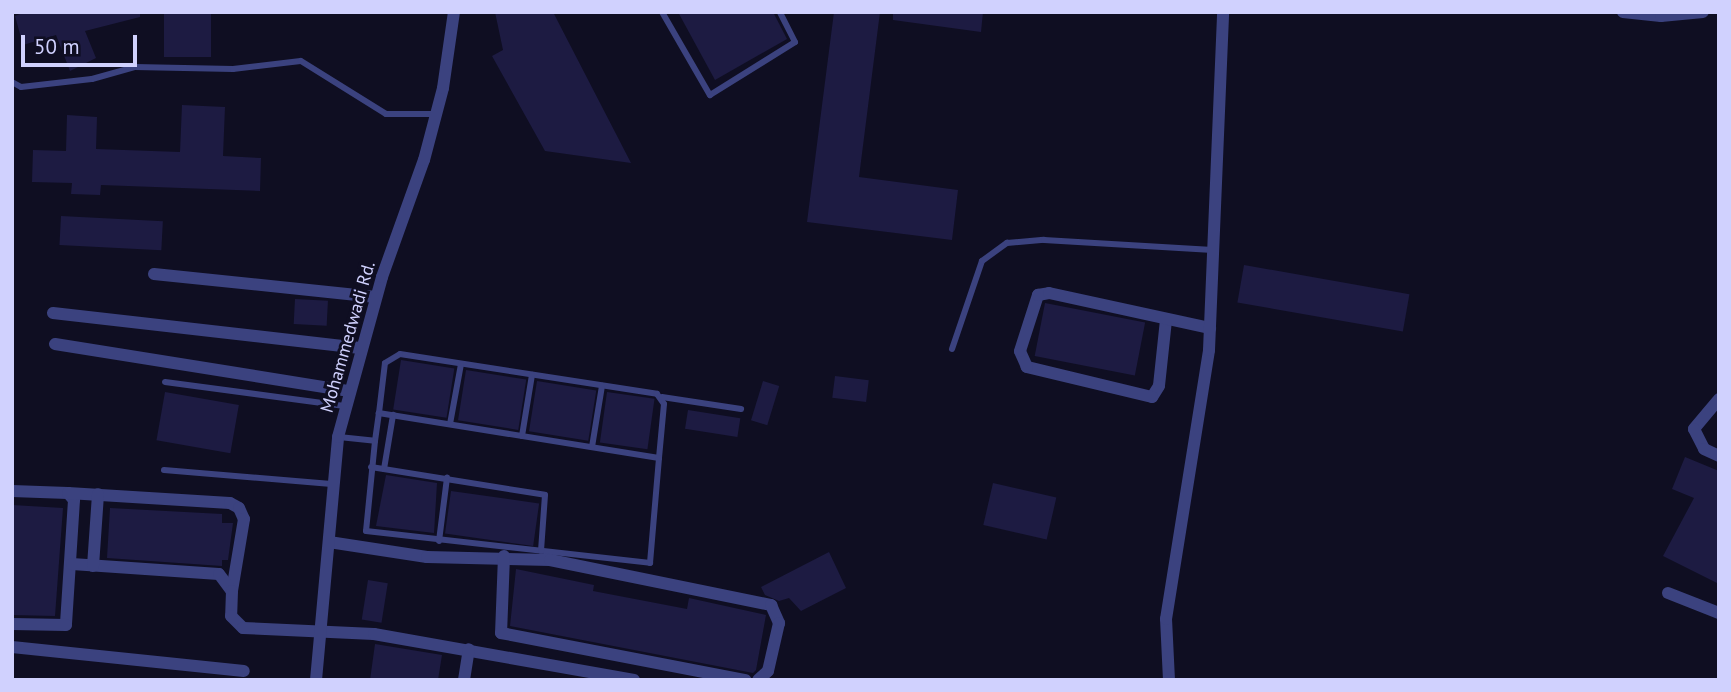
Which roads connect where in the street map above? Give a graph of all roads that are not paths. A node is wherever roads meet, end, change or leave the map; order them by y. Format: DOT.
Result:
graph roads {
  1 [pos="454,12"];
  2 [pos="662,12"];
  3 [pos="780,12"];
  4 [pos="1223,12"];
  5 [pos="1623,12"];
  6 [pos="1703,12"];
  7 [pos="12,82"];
  8 [pos="436,114"];
  9 [pos="1213,250"];
  10 [pos="154,274"];
  11 [pos="376,297"];
  12 [pos="53,313"];
  13 [pos="1166,320"];
  14 [pos="1210,327"];
  15 [pos="55,344"];
  16 [pos="362,348"];
  17 [pos="952,349"];
  18 [pos="461,364"];
  19 [pos="532,375"];
  20 [pos="165,382"];
  21 [pos="602,386"];
  22 [pos="349,391"];
  23 [pos="662,397"];
  24 [pos="1719,399"];
  25 [pos="346,406"];
  26 [pos="741,409"];
  27 [pos="379,413"];
  28 [pos="393,415"];
  29 [pos="450,424"];
  30 [pos="522,436"];
  31 [pos="338,437"];
  32 [pos="375,441"];
  33 [pos="593,447"];
  34 [pos="1719,456"];
  35 [pos="659,458"];
  36 [pos="371,467"];
  37 [pos="384,469"];
  38 [pos="164,470"];
  39 [pos="447,478"];
  40 [pos="331,484"];
  41 [pos="12,491"];
  42 [pos="68,493"];
  43 [pos="98,494"];
  44 [pos="439,541"];
  45 [pos="329,542"];
  46 [pos="541,551"];
  47 [pos="504,556"];
  48 [pos="72,564"];
  49 [pos="93,566"];
  50 [pos="232,592"];
  51 [pos="1668,593"];
  52 [pos="1719,613"];
  53 [pos="12,624"];
  54 [pos="322,629"];
  55 [pos="12,647"];
  56 [pos="469,649"];
  57 [pos="244,671"];
  58 [pos="316,680"];
  59 [pos="464,680"];
  60 [pos="634,680"];
  61 [pos="746,680"];
  62 [pos="758,680"];
  63 [pos="1169,680"];
  1 -- 8 [label="street, Mohammedwadi Rd."];
  2 -- 3 [label="lane"];
  4 -- 9 [label="street"];
  5 -- 6 [label="street"];
  7 -- 8 [label="lane"];
  8 -- 11 [label="street, Mohammedwadi Rd."];
  9 -- 14 [label="street"];
  9 -- 17 [label="lane"];
  10 -- 11 [label="street"];
  11 -- 16 [label="street, Mohammedwadi Rd."];
  12 -- 16 [label="street"];
  13 -- 13 [label="street"];
  13 -- 14 [label="street"];
  14 -- 63 [label="street"];
  15 -- 22 [label="street"];
  16 -- 22 [label="street, Mohammedwadi Rd."];
  18 -- 19 [label="lane"];
  18 -- 27 [label="lane"];
  18 -- 29 [label="lane"];
  19 -- 21 [label="lane"];
  19 -- 30 [label="lane"];
  20 -- 25 [label="lane"];
  21 -- 23 [label="lane"];
  21 -- 33 [label="lane"];
  22 -- 25 [label="street, Mohammedwadi Rd."];
  23 -- 26 [label="lane"];
  23 -- 35 [label="lane"];
  24 -- 34 [label="street"];
  25 -- 31 [label="street, Mohammedwadi Rd."];
  27 -- 28 [label="lane"];
  27 -- 32 [label="lane"];
  28 -- 29 [label="lane"];
  28 -- 37 [label="lane"];
  29 -- 30 [label="lane"];
  30 -- 33 [label="lane"];
  31 -- 32 [label="lane"];
  31 -- 40 [label="street, Mohammedwadi Rd."];
  32 -- 36 [label="lane"];
  33 -- 35 [label="lane"];
  35 -- 46 [label="lane"];
  36 -- 37 [label="lane"];
  36 -- 44 [label="lane"];
  37 -- 39 [label="lane"];
  38 -- 40 [label="lane"];
  39 -- 44 [label="lane"];
  39 -- 46 [label="lane"];
  40 -- 45 [label="street, Mohammedwadi Rd."];
  41 -- 42 [label="street"];
  42 -- 43 [label="street"];
  42 -- 48 [label="street"];
  43 -- 49 [label="street"];
  43 -- 50 [label="street"];
  44 -- 46 [label="lane"];
  45 -- 47 [label="street"];
  45 -- 54 [label="street, Mohammedwadi Rd."];
  47 -- 61 [label="street"];
  47 -- 62 [label="street"];
  48 -- 49 [label="street"];
  48 -- 53 [label="street"];
  49 -- 50 [label="street"];
  50 -- 54 [label="street"];
  51 -- 52 [label="street"];
  54 -- 56 [label="street"];
  54 -- 58 [label="street, Mohammedwadi Rd."];
  55 -- 57 [label="street"];
  56 -- 59 [label="street"];
  56 -- 60 [label="street"];
}
